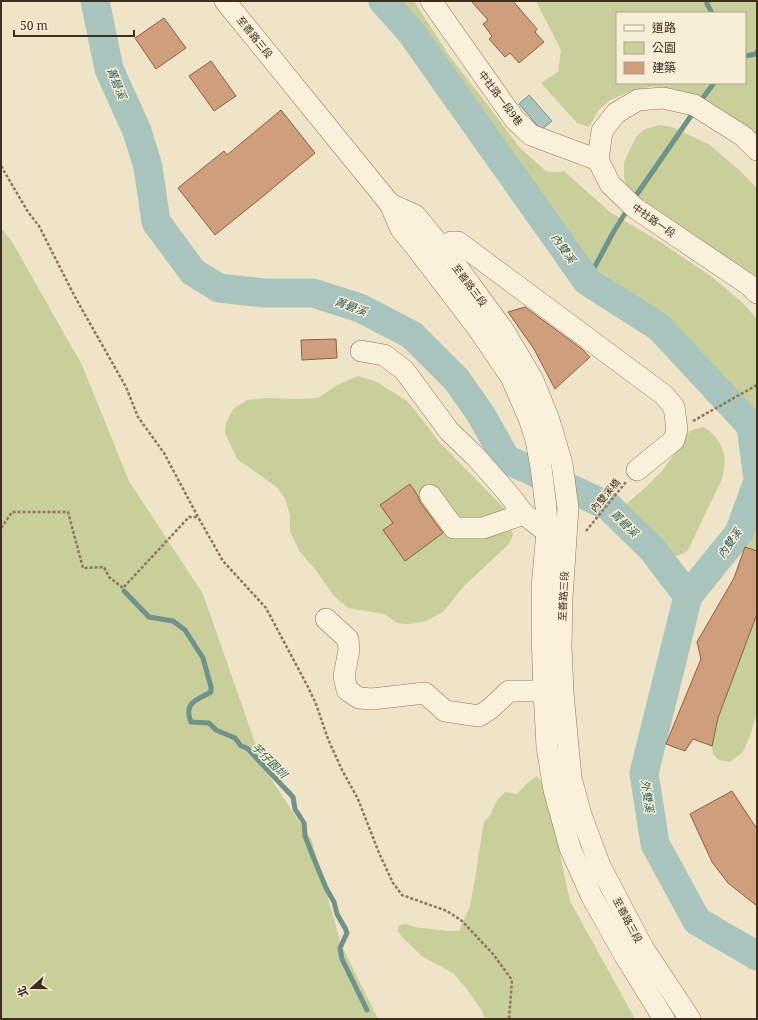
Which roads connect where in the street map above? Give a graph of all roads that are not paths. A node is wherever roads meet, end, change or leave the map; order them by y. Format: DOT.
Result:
graph roads {
  1 [pos="225,1"];
  2 [pos="431,1"];
  3 [pos="757,150"];
  4 [pos="598,160"];
  5 [pos="433,253"];
  6 [pos="757,293"];
  7 [pos="361,351"];
  8 [pos="637,470"];
  9 [pos="430,495"];
  10 [pos="524,514"];
  11 [pos="547,532"];
  12 [pos="326,619"];
  13 [pos="544,691"];
  14 [pos="664,1019"];
  15 [pos="690,1019"];
  1 -- 5 [label="street, 至善路三段"];
  2 -- 4 [label="street, 中社路一段9巷"];
  3 -- 4 [label="street"];
  4 -- 6 [label="street, 中社路一段"];
  5 -- 8 [label="street"];
  5 -- 11 [label="street, 至善路三段"];
  5 -- 15 [label="street, 至善路三段"];
  7 -- 10 [label="street"];
  9 -- 10 [label="street"];
  10 -- 11 [label="street"];
  11 -- 13 [label="street, 至善路三段"];
  12 -- 13 [label="street"];
  13 -- 14 [label="street, 至善路三段"];
}
